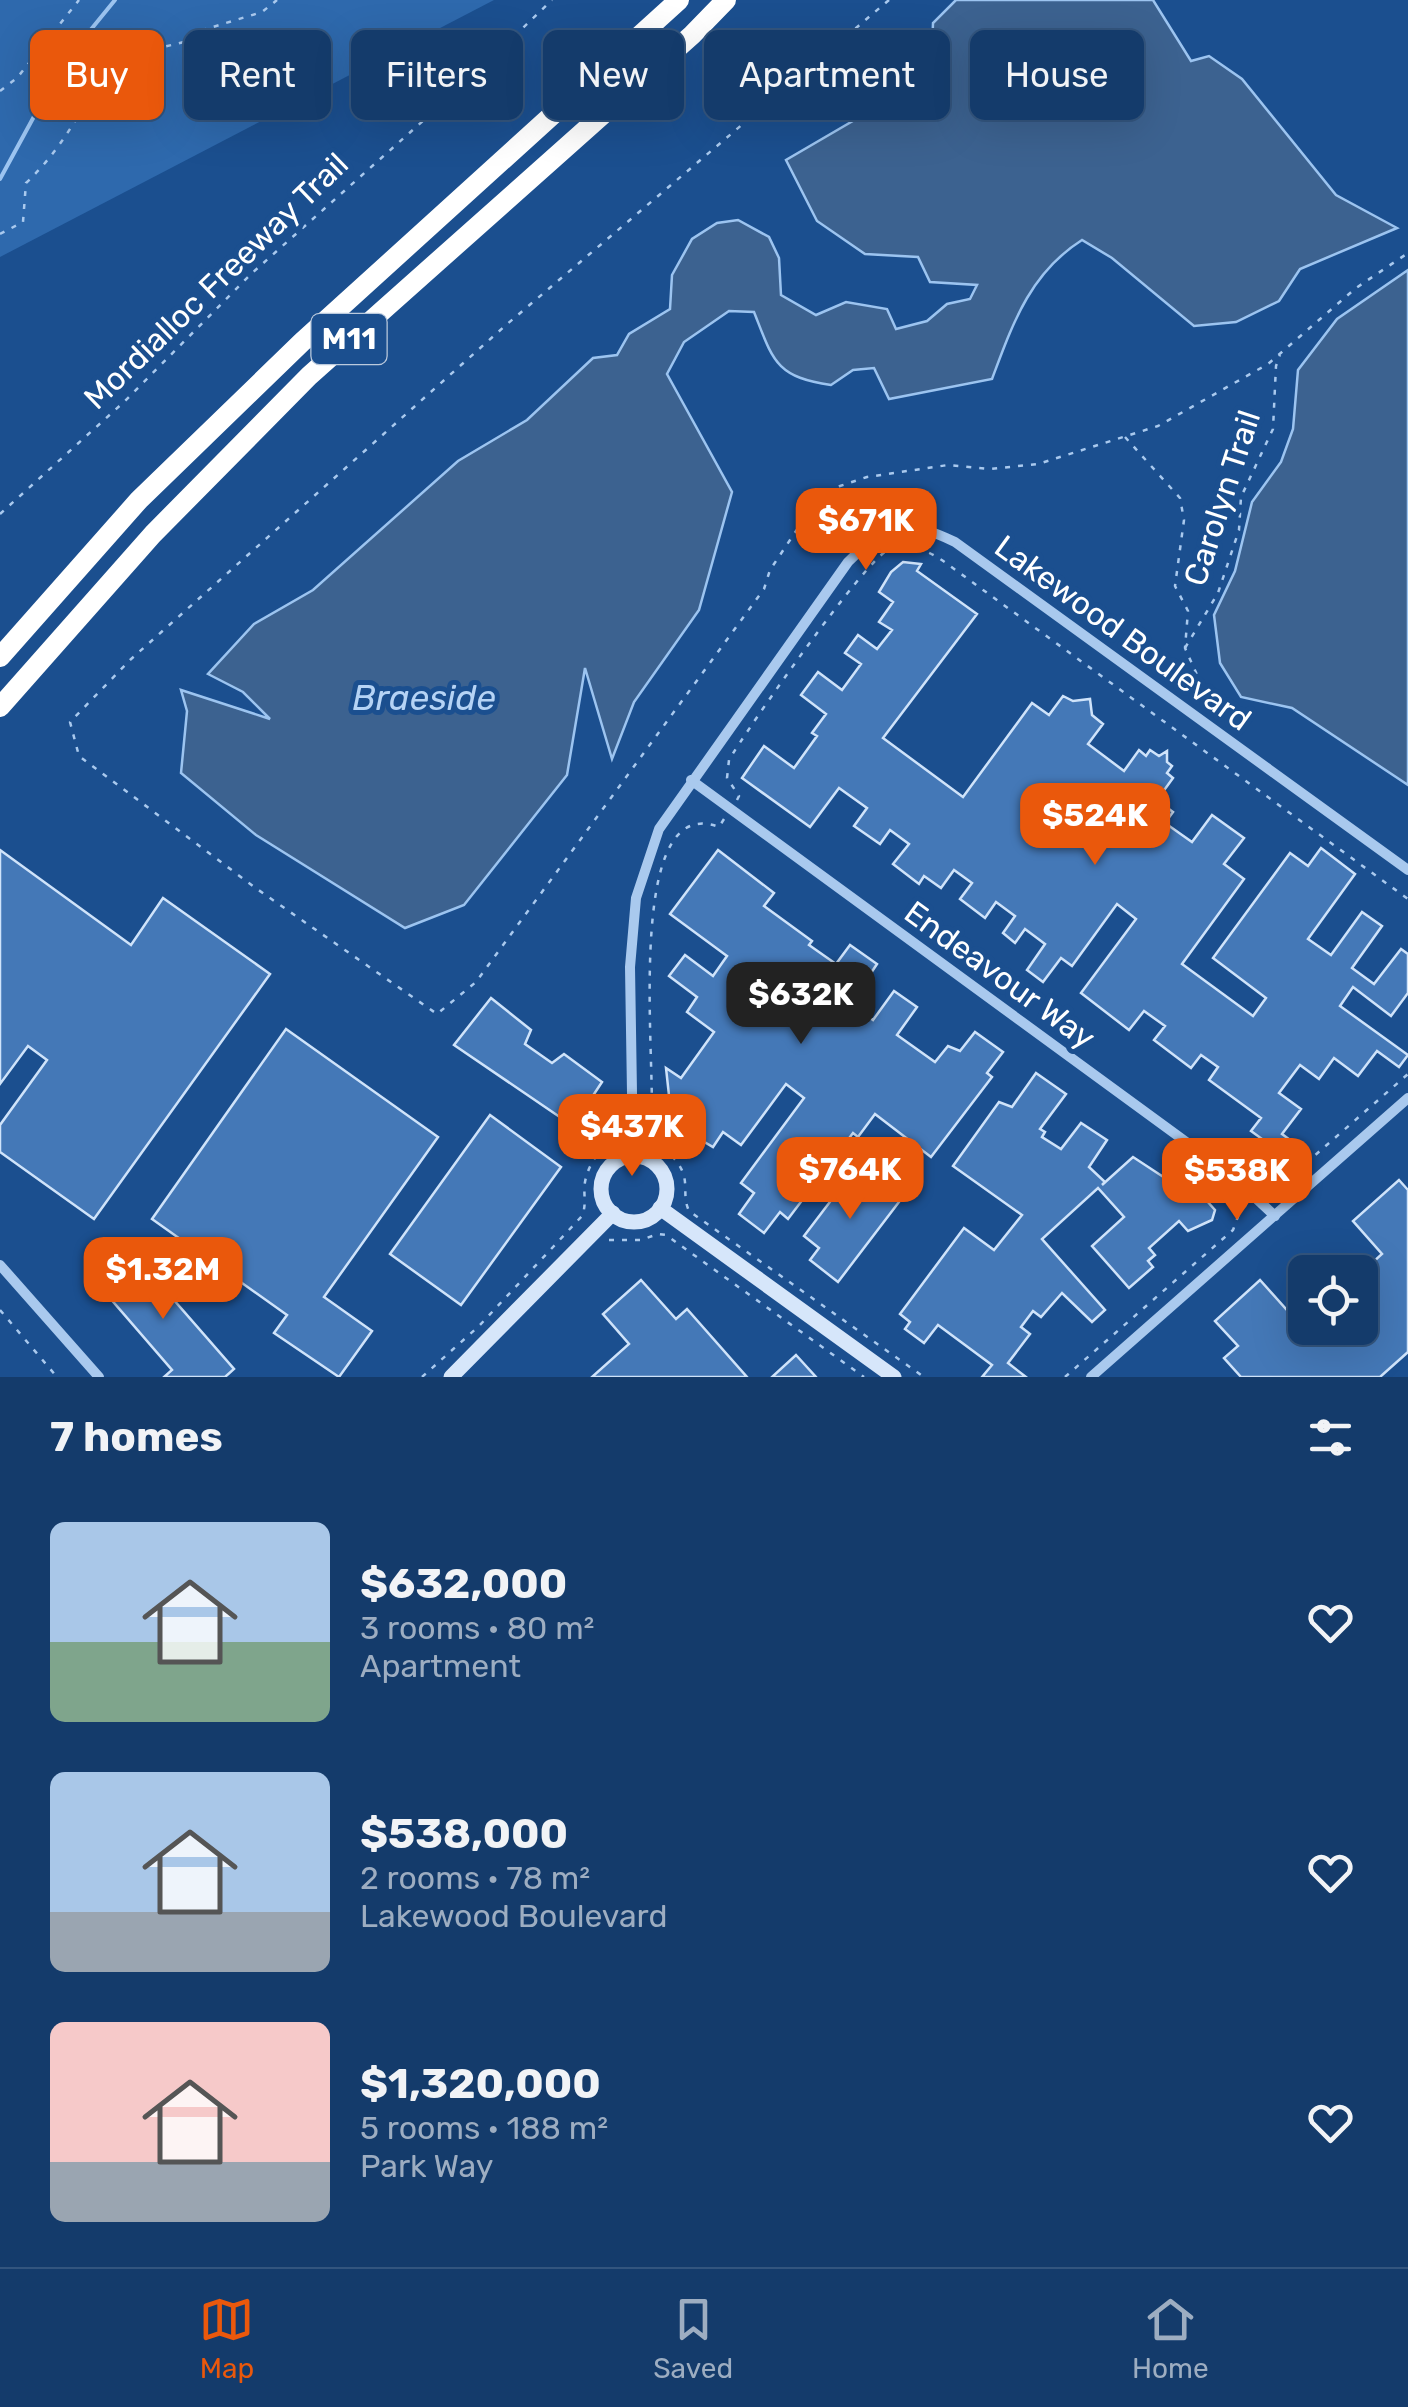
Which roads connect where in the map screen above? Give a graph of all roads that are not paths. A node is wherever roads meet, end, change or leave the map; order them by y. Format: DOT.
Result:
graph roads {
  1 [pos="726,0"];
  2 [pos="736,0"];
  3 [pos="674,3"];
  4 [pos="692,35"];
  5 [pos="0,657"];
  6 [pos="0,707"];
  7 [pos="691,780"];
  8 [pos="1408,870"];
  9 [pos="1408,1098"];
  10 [pos="633,1156"];
  11 [pos="660,1208"];
  12 [pos="613,1214"];
  13 [pos="1274,1216"];
  14 [pos="0,1266"];
  15 [pos="99,1377"];
  16 [pos="451,1377"];
  17 [pos="894,1377"];
  18 [pos="1092,1377"];
  1 -- 4 [label="highway, M11"];
  2 -- 4 [label="highway"];
  3 -- 5 [label="highway, M11"];
  4 -- 6 [label="highway, M11"];
  7 -- 8 [label="street, Lakewood Boulevard"];
  7 -- 10 [label="street, Lakewood Boulevard"];
  7 -- 13 [label="street, Endeavour Way"];
  9 -- 13 [label="street"];
  10 -- 11 [label="street"];
  10 -- 12 [label="street"];
  11 -- 12 [label="street"];
  11 -- 17 [label="street"];
  12 -- 16 [label="street"];
  13 -- 18 [label="street"];
  14 -- 15 [label="street"];
}
